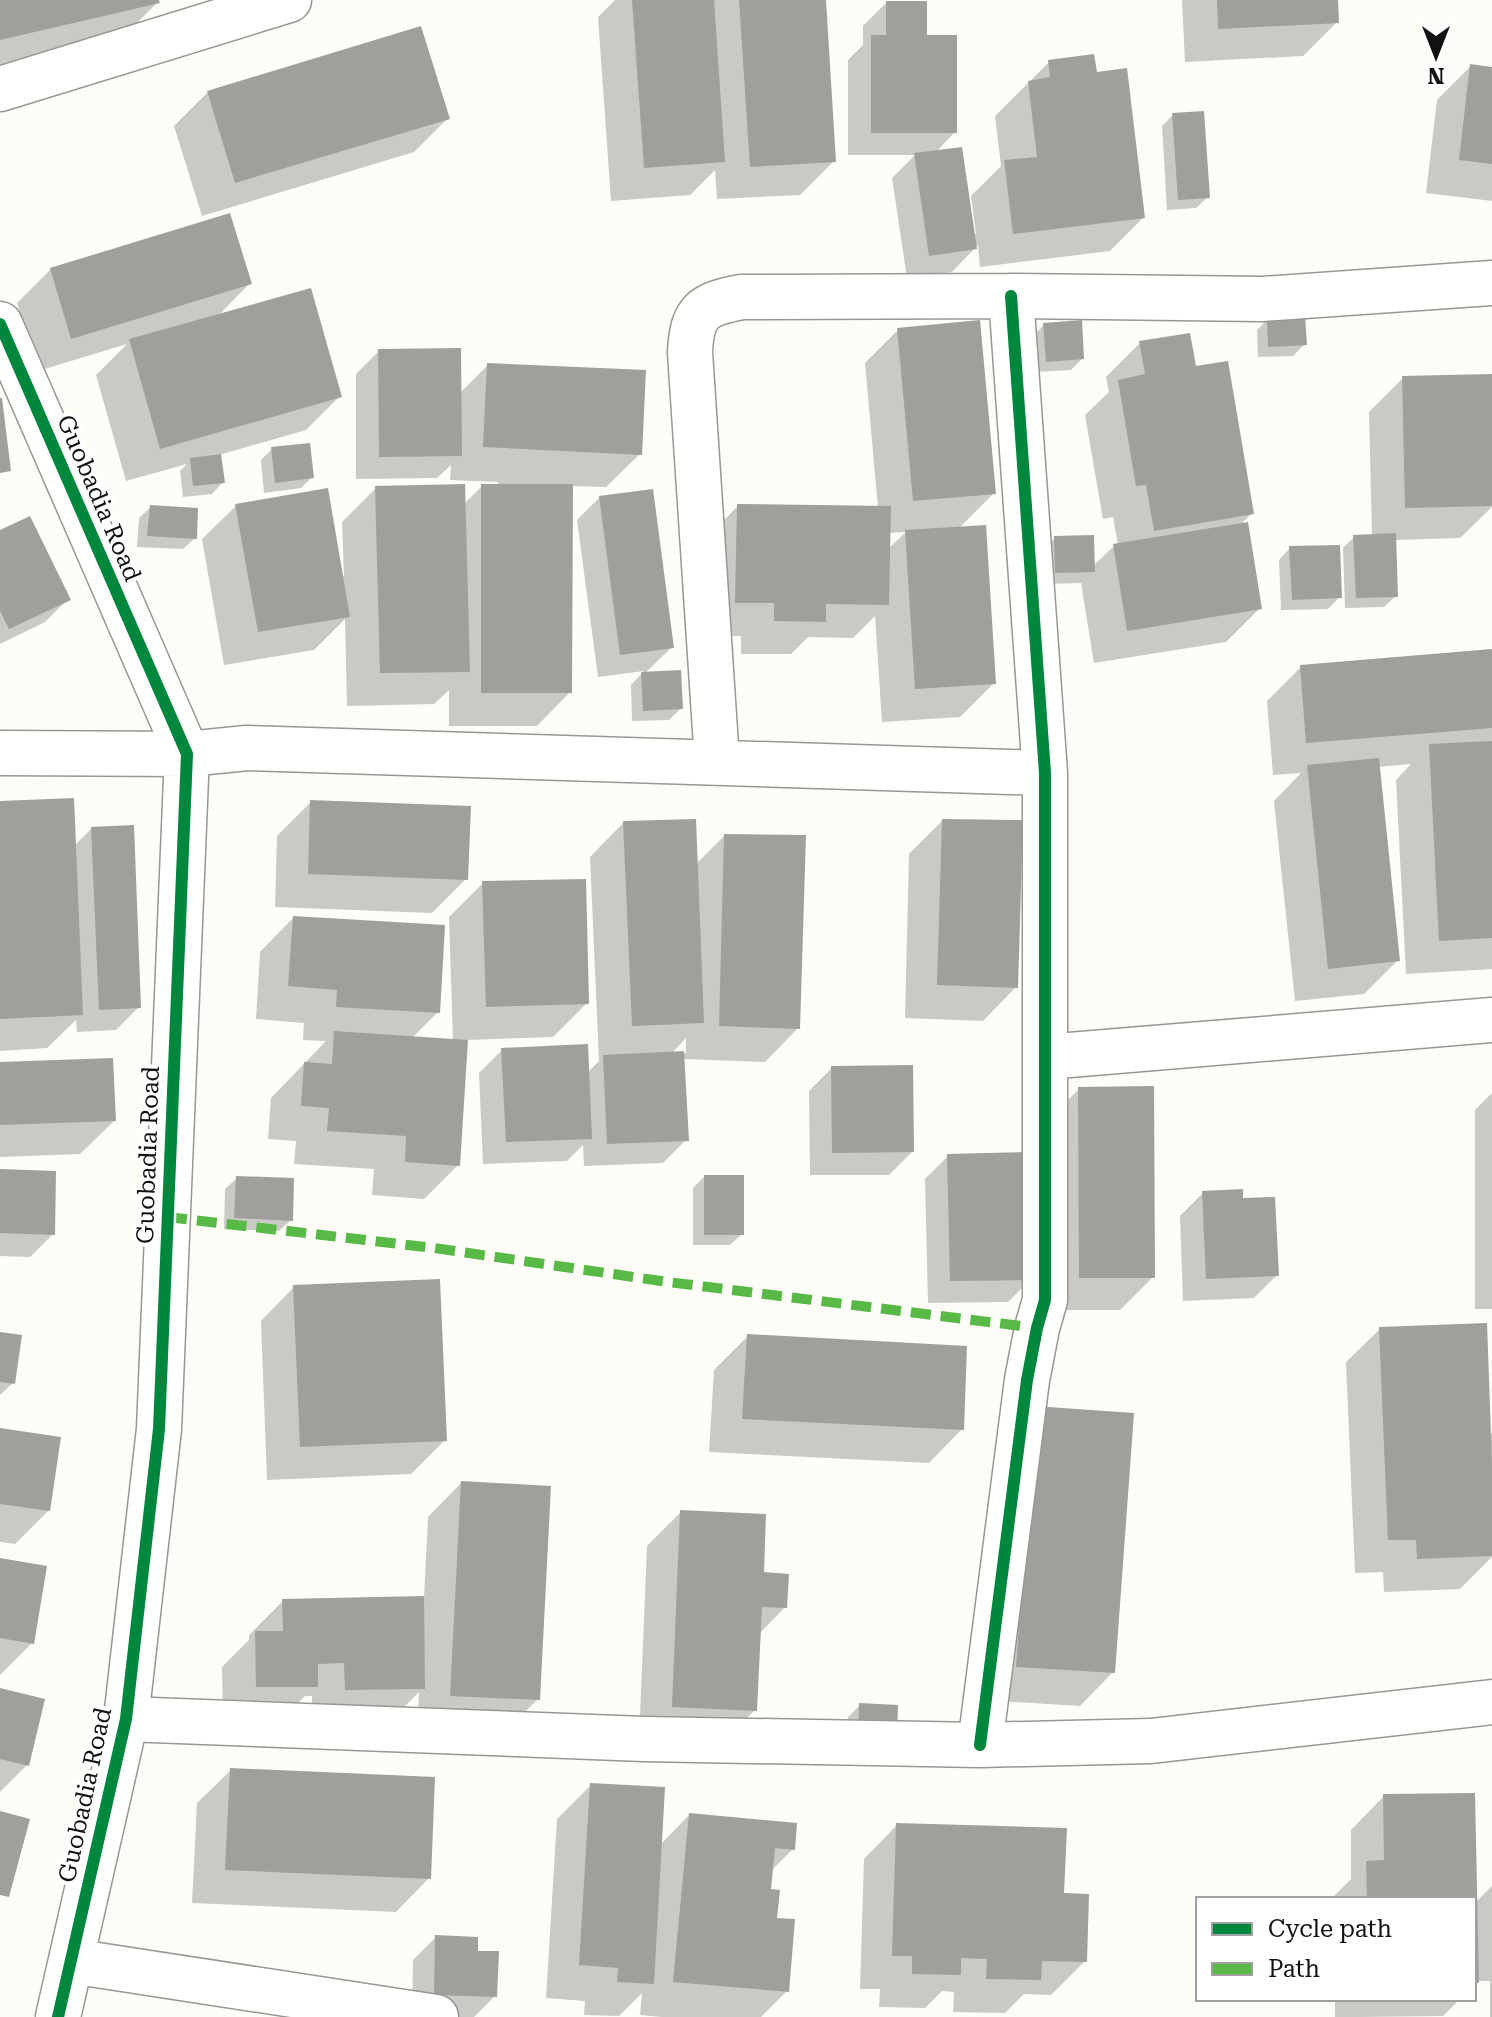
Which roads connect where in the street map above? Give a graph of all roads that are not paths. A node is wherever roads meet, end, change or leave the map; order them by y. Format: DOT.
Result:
graph roads {
  1 [pos="289,0"];
  2 [pos="0,89"];
  3 [pos="1492,283"];
  4 [pos="1011,296"];
  5 [pos="0,324"];
  6 [pos="0,753"];
  7 [pos="187,754"];
  8 [pos="717,761"];
  9 [pos="1045,773"];
  10 [pos="1492,1020"];
  11 [pos="1045,1057"];
  12 [pos="1492,1702"];
  13 [pos="126,1719"];
  14 [pos="980,1745"];
  15 [pos="71,1961"];
  16 [pos="58,2017"];
  17 [pos="436,2017"];
  1 -- 2 [label="street"];
  3 -- 4 [label="street"];
  4 -- 8 [label="street"];
  4 -- 9 [label="street"];
  5 -- 7 [label="street, Guobadia Road"];
  6 -- 7 [label="street"];
  7 -- 8 [label="street"];
  7 -- 13 [label="street, Guobadia Road"];
  8 -- 9 [label="street"];
  9 -- 11 [label="street"];
  10 -- 11 [label="street"];
  11 -- 14 [label="street"];
  12 -- 14 [label="street"];
  13 -- 14 [label="street"];
  13 -- 15 [label="street, Guobadia Road"];
  15 -- 16 [label="street, Guobadia Road"];
  15 -- 17 [label="street"];
}
